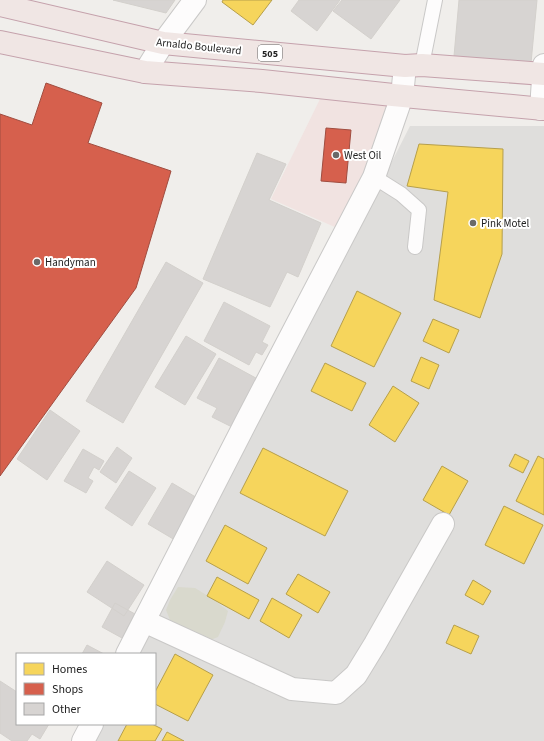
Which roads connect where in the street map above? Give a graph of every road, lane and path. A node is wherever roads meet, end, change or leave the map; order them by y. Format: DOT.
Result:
graph roads {
  1 [pos="195,0"];
  2 [pos="435,0"];
  3 [pos="0,5"];
  4 [pos="0,42"];
  5 [pos="163,43"];
  6 [pos="413,66"];
  7 [pos="544,71"];
  8 [pos="145,72"];
  9 [pos="402,96"];
  10 [pos="543,109"];
  11 [pos="374,177"];
  12 [pos="415,247"];
  13 [pos="443,524"];
  14 [pos="144,621"];
  15 [pos="128,653"];
  16 [pos="91,725"];
  17 [pos="83,741"];
  1 -- 5 [label="street"];
  2 -- 6 [label="lane"];
  3 -- 5 [label="highway, Arnaldo Boulevard / 505"];
  4 -- 8 [label="highway"];
  5 -- 6 [label="highway, Arnaldo Boulevard / 505"];
  5 -- 8 [label="street"];
  6 -- 7 [label="highway, Arnaldo Boulevard / 505"];
  6 -- 9 [label="street"];
  7 -- 10 [label="street"];
  8 -- 9 [label="highway"];
  9 -- 10 [label="highway"];
  9 -- 11 [label="street"];
  11 -- 12 [label="lane"];
  11 -- 14 [label="street"];
  13 -- 14 [label="street"];
  14 -- 15 [label="street"];
  16 -- 17 [label="street"];
}
